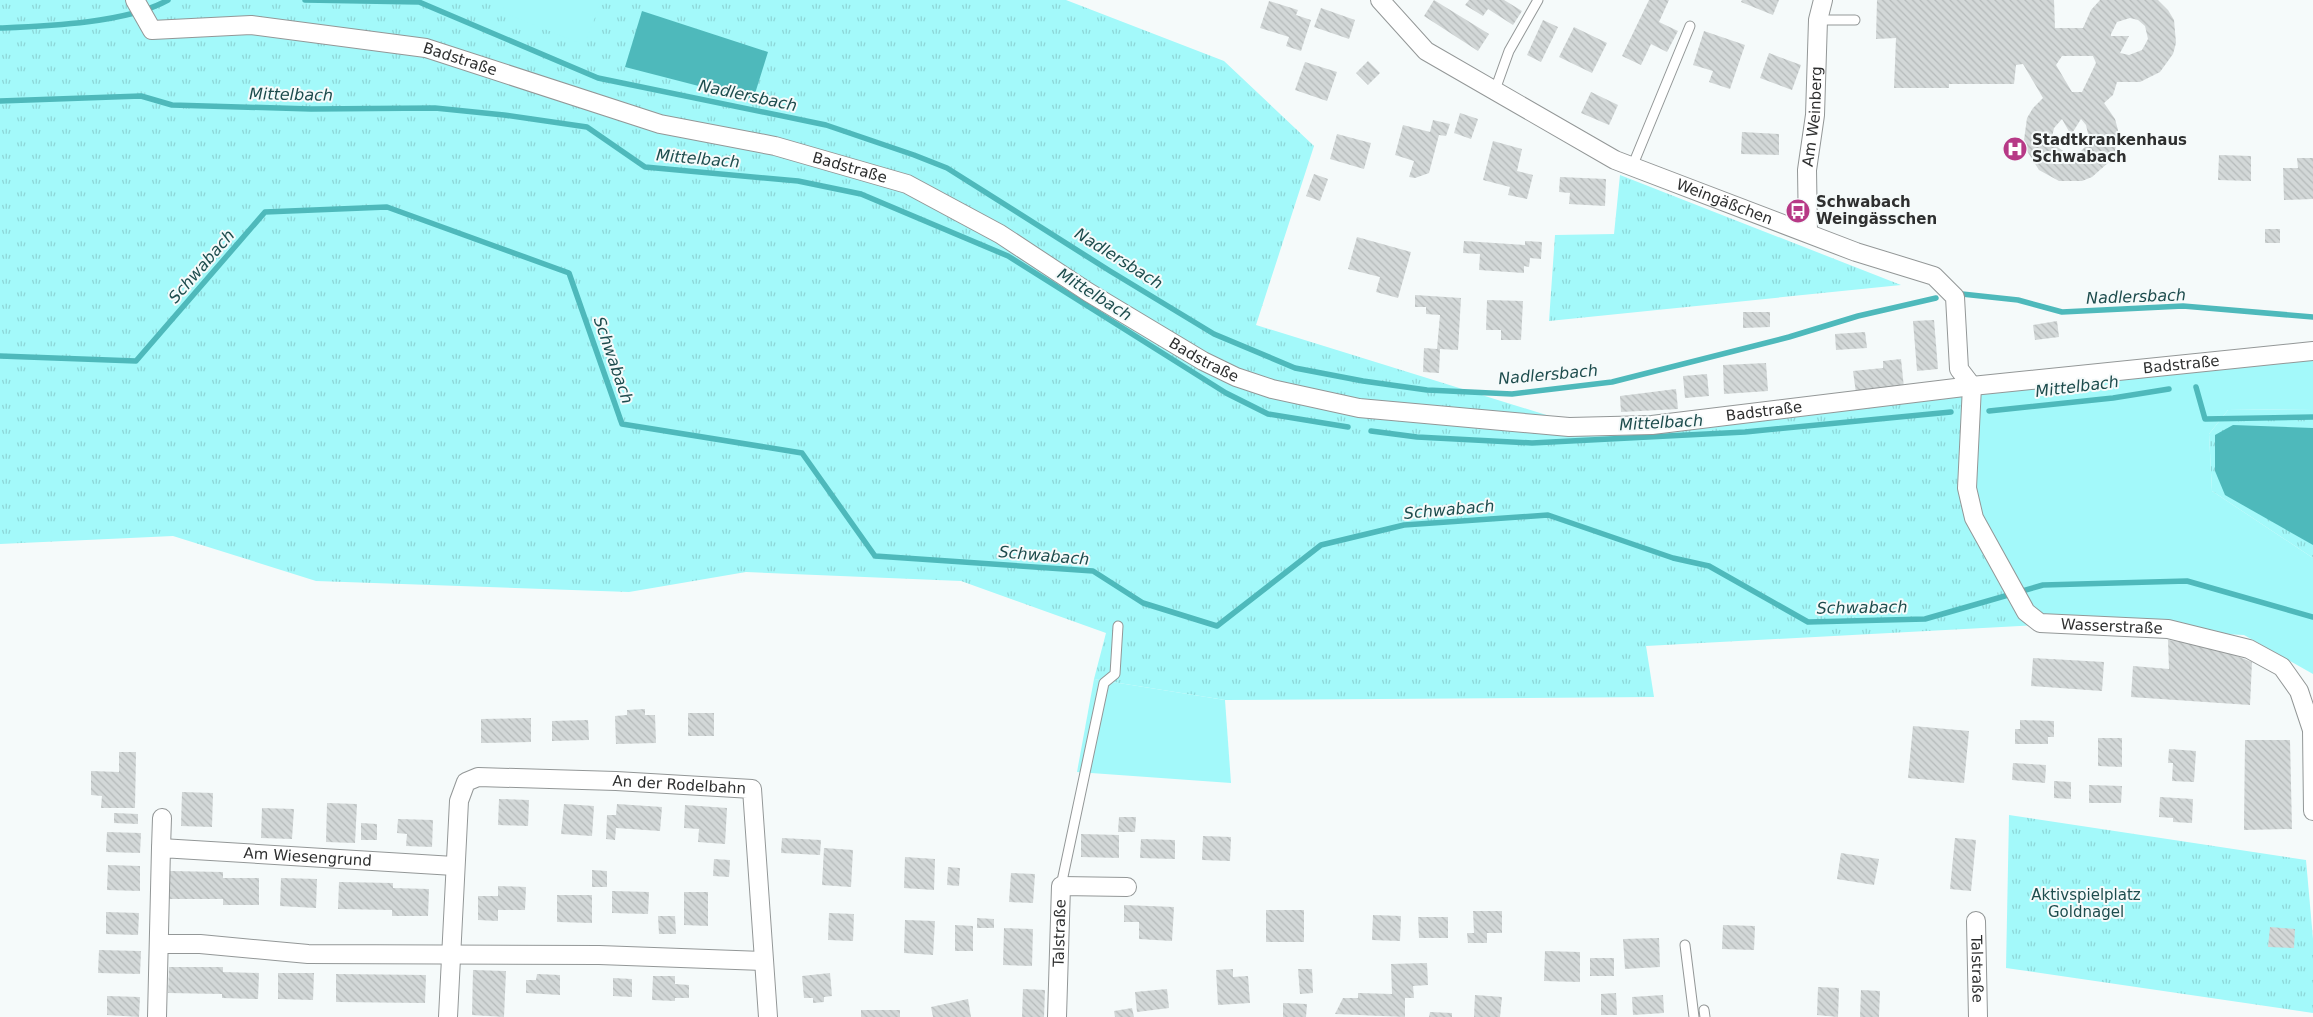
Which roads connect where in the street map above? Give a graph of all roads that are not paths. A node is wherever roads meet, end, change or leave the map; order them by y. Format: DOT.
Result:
graph roads {
  1 [pos="136,0"];
  2 [pos="1380,0"];
  3 [pos="1538,0"];
  4 [pos="1823,0"];
  5 [pos="1818,20"];
  6 [pos="1855,20"];
  7 [pos="1690,26"];
  8 [pos="1495,90"];
  9 [pos="1632,166"];
  10 [pos="1808,232"];
  11 [pos="2313,351"];
  12 [pos="1972,386"];
  13 [pos="1118,626"];
  14 [pos="2310,715"];
  15 [pos="2313,811"];
  16 [pos="162,818"];
  17 [pos="161,848"];
  18 [pos="454,866"];
  19 [pos="1061,886"];
  20 [pos="1127,887"];
  21 [pos="1976,921"];
  22 [pos="159,944"];
  23 [pos="1685,945"];
  24 [pos="451,954"];
  25 [pos="763,961"];
  26 [pos="157,1017"];
  27 [pos="448,1017"];
  28 [pos="768,1017"];
  29 [pos="1056,1017"];
  30 [pos="1694,1017"];
  31 [pos="1978,1017"];
  1 -- 12 [label="street, Badstraße"];
  2 -- 8 [label="street, Weingäßchen"];
  3 -- 8 [label="lane"];
  4 -- 5 [label="street, Am Weinberg"];
  5 -- 6 [label="lane"];
  5 -- 10 [label="street, Am Weinberg"];
  7 -- 9 [label="lane"];
  8 -- 9 [label="street, Weingäßchen"];
  9 -- 10 [label="street, Weingäßchen"];
  10 -- 12 [label="street, Weingäßchen"];
  11 -- 12 [label="street, Badstraße"];
  12 -- 14 [label="street, Wasserstraße"];
  13 -- 19 [label="lane"];
  14 -- 15 [label="street, Wasserstraße"];
  16 -- 17 [label="street"];
  17 -- 18 [label="street, Am Wiesengrund"];
  17 -- 22 [label="street"];
  18 -- 24 [label="street"];
  18 -- 25 [label="street, An der Rodelbahn"];
  19 -- 20 [label="street, Talstraße"];
  19 -- 29 [label="street, Talstraße"];
  21 -- 31 [label="street, Talstraße"];
  22 -- 24 [label="street"];
  22 -- 26 [label="street"];
  23 -- 30 [label="lane"];
  24 -- 25 [label="street"];
  24 -- 27 [label="street"];
  25 -- 28 [label="street, An der Rodelbahn"];
}
